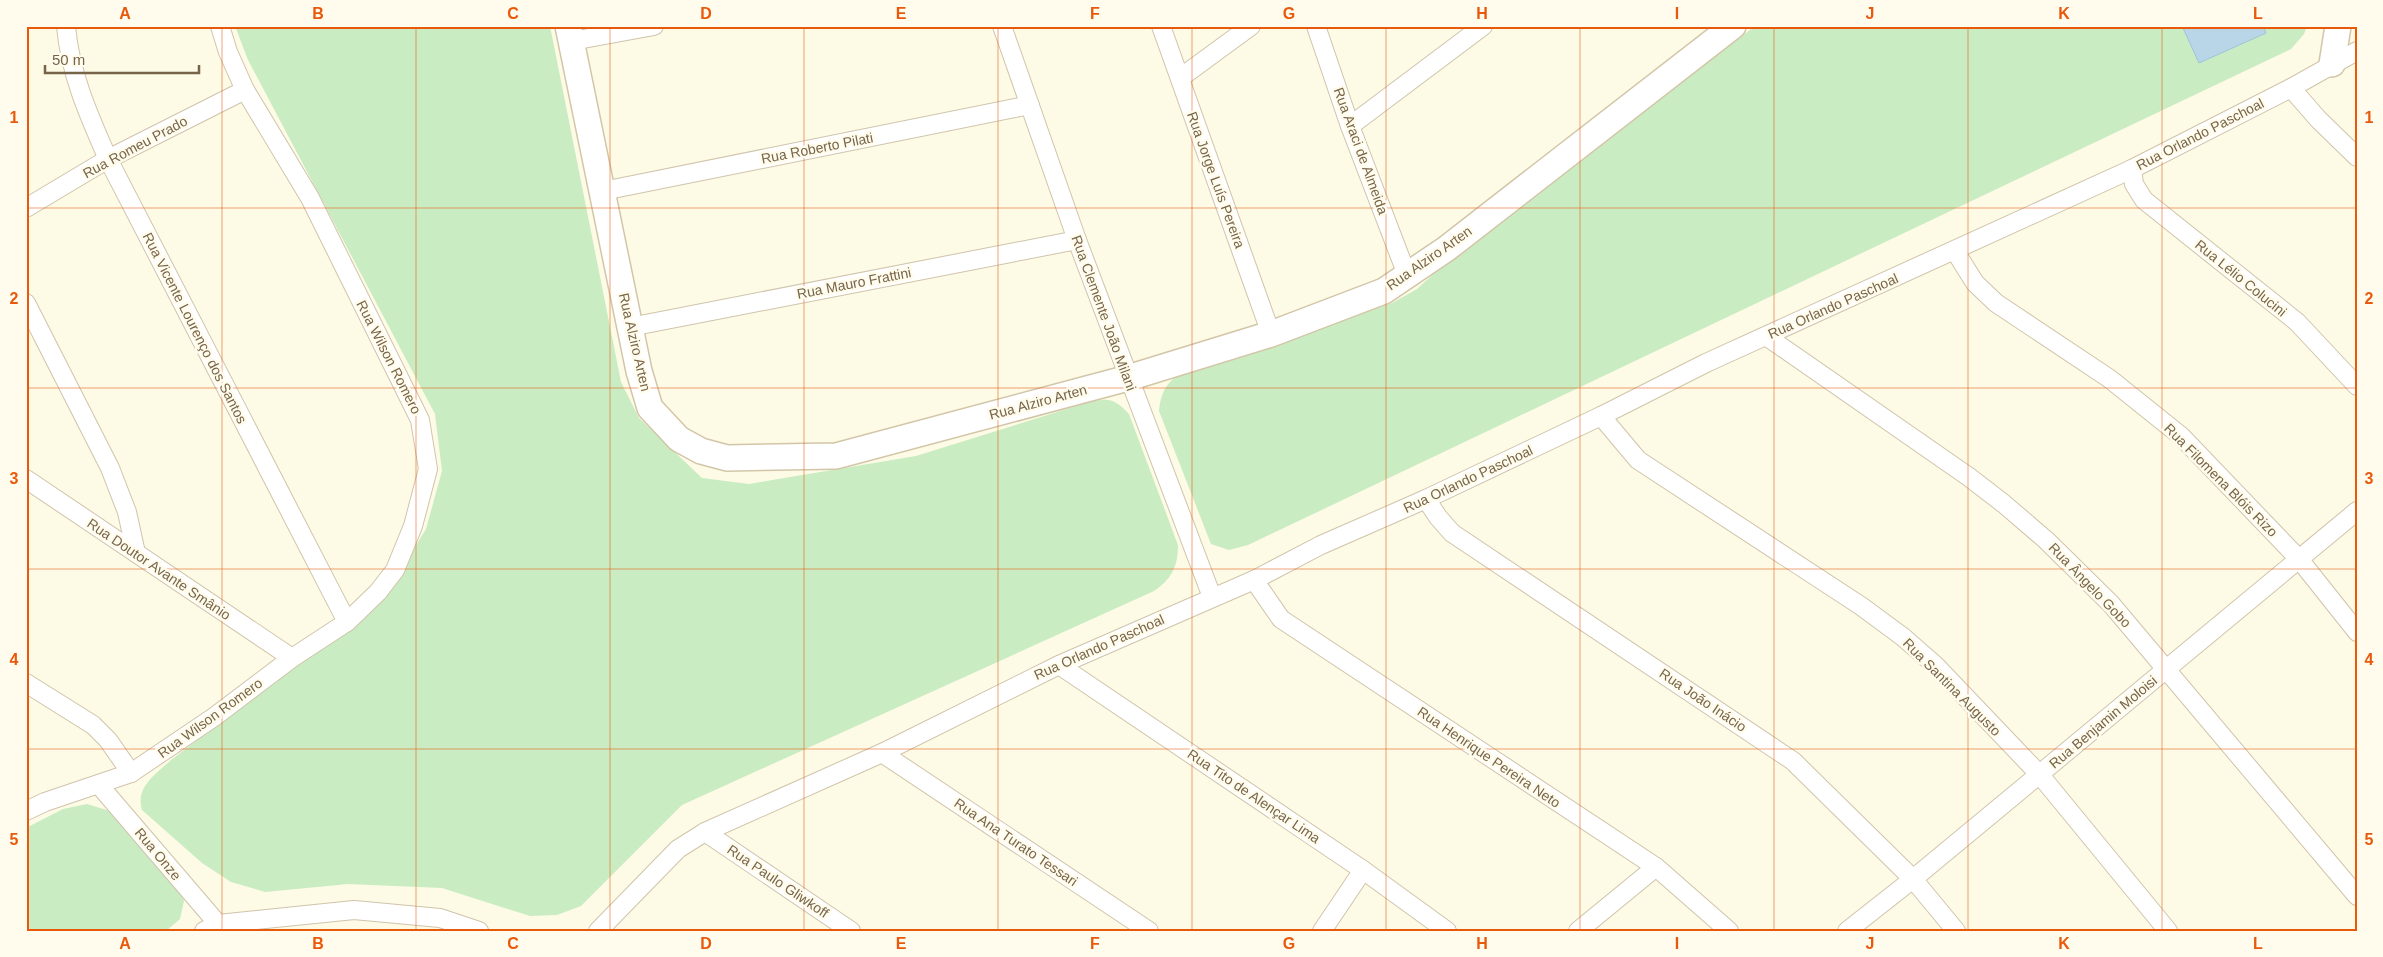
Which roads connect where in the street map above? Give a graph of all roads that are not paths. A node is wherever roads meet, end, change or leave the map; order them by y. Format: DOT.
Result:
graph roads {
  1 [pos="66,26"];
  2 [pos="220,26"];
  3 [pos="654,26"];
  4 [pos="1002,26"];
  5 [pos="1161,26"];
  6 [pos="1251,26"];
  7 [pos="1316,26"];
  8 [pos="1483,26"];
  9 [pos="1733,26"];
  10 [pos="2338,26"];
  11 [pos="570,34"];
  12 [pos="2357,51"];
  13 [pos="2332,64"];
  14 [pos="1180,78"];
  15 [pos="2291,88"];
  16 [pos="245,90"];
  17 [pos="1030,105"];
  18 [pos="1350,126"];
  19 [pos="2357,157"];
  20 [pos="108,160"];
  21 [pos="2132,169"];
  22 [pos="603,191"];
  23 [pos="26,208"];
  24 [pos="1077,240"];
  25 [pos="1955,250"];
  26 [pos="1407,275"];
  27 [pos="26,303"];
  28 [pos="630,327"];
  29 [pos="1271,334"];
  30 [pos="1766,336"];
  31 [pos="1128,378"];
  32 [pos="2357,386"];
  33 [pos="1601,416"];
  34 [pos="26,479"];
  35 [pos="1426,499"];
  36 [pos="2357,511"];
  37 [pos="136,553"];
  38 [pos="2299,559"];
  39 [pos="1254,580"];
  40 [pos="1212,597"];
  41 [pos="347,622"];
  42 [pos="2357,632"];
  43 [pos="292,658"];
  44 [pos="1059,665"];
  45 [pos="2167,668"];
  46 [pos="26,683"];
  47 [pos="882,753"];
  48 [pos="131,773"];
  49 [pos="2040,775"];
  50 [pos="99,784"];
  51 [pos="26,811"];
  52 [pos="705,832"];
  53 [pos="1656,867"];
  54 [pos="1364,870"];
  55 [pos="1913,879"];
  56 [pos="2357,896"];
  57 [pos="211,927"];
  58 [pos="479,931"];
  59 [pos="598,931"];
  60 [pos="851,931"];
  61 [pos="1149,931"];
  62 [pos="1322,931"];
  63 [pos="1447,931"];
  64 [pos="1578,931"];
  65 [pos="1729,931"];
  66 [pos="1846,931"];
  67 [pos="1956,931"];
  68 [pos="2168,931"];
  1 -- 20 [label="street, Rua Vicente Lourenço dos Santos"];
  2 -- 16 [label="street, Rua Wilson Romero"];
  3 -- 11 [label="street"];
  4 -- 17 [label="street, Rua Clemente João Milani"];
  5 -- 14 [label="street, Rua Jorge Luís Pereira"];
  6 -- 14 [label="street"];
  7 -- 18 [label="street, Rua Araci de Almeida"];
  8 -- 18 [label="street"];
  9 -- 26 [label="street, Rua Alziro Arten"];
  10 -- 13 [label="street"];
  11 -- 22 [label="street, Rua Alziro Arten"];
  12 -- 13 [label="street, Rua Orlando Paschoal"];
  13 -- 15 [label="street, Rua Orlando Paschoal"];
  14 -- 29 [label="street, Rua Jorge Luís Pereira"];
  15 -- 19 [label="street"];
  15 -- 21 [label="street, Rua Orlando Paschoal"];
  16 -- 20 [label="street, Rua Romeu Prado"];
  16 -- 41 [label="street, Rua Wilson Romero"];
  17 -- 22 [label="street, Rua Roberto Pilati"];
  17 -- 24 [label="street, Rua Clemente João Milani"];
  18 -- 26 [label="street, Rua Araci de Almeida"];
  20 -- 23 [label="street, Rua Romeu Prado"];
  20 -- 41 [label="street, Rua Vicente Lourenço dos Santos"];
  21 -- 25 [label="street, Rua Orlando Paschoal"];
  21 -- 32 [label="street, Rua Lélio Colucini"];
  22 -- 28 [label="street, Rua Alziro Arten"];
  24 -- 28 [label="street, Rua Mauro Frattini"];
  24 -- 31 [label="street, Rua Clemente João Milani"];
  25 -- 30 [label="street, Rua Orlando Paschoal"];
  25 -- 38 [label="street, Rua Filomena Blóis Rizo"];
  26 -- 29 [label="street, Rua Alziro Arten"];
  27 -- 37 [label="street"];
  28 -- 31 [label="street, Rua Alziro Arten"];
  29 -- 31 [label="street, Rua Alziro Arten"];
  30 -- 33 [label="street, Rua Orlando Paschoal"];
  30 -- 45 [label="street, Rua Ângelo Gobo"];
  31 -- 40 [label="street, Rua Clemente João Milani"];
  33 -- 35 [label="street, Rua Orlando Paschoal"];
  33 -- 49 [label="street, Rua Santina Augusto"];
  34 -- 37 [label="street, Rua Doutor Avante Smânio"];
  35 -- 39 [label="street, Rua Orlando Paschoal"];
  35 -- 55 [label="street, Rua João Inácio"];
  36 -- 38 [label="street, Rua Benjamin Moloisi"];
  37 -- 43 [label="street, Rua Doutor Avante Smânio"];
  38 -- 42 [label="street, Rua Filomena Blóis Rizo"];
  38 -- 45 [label="street, Rua Benjamin Moloisi"];
  39 -- 40 [label="street, Rua Orlando Paschoal"];
  39 -- 53 [label="street, Rua Henrique Pereira Neto"];
  40 -- 44 [label="street, Rua Orlando Paschoal"];
  41 -- 43 [label="street, Rua Wilson Romero"];
  43 -- 48 [label="street, Rua Wilson Romero"];
  44 -- 47 [label="street, Rua Orlando Paschoal"];
  44 -- 54 [label="street, Rua Tito de Alençar Lima"];
  45 -- 49 [label="street, Rua Benjamin Moloisi"];
  45 -- 56 [label="street, Rua Ângelo Gobo"];
  46 -- 48 [label="street"];
  47 -- 52 [label="street, Rua Orlando Paschoal"];
  47 -- 61 [label="street, Rua Ana Turato Tessari"];
  48 -- 50 [label="street, Rua Wilson Romero"];
  49 -- 55 [label="street, Rua Benjamin Moloisi"];
  49 -- 68 [label="street, Rua Santina Augusto"];
  50 -- 51 [label="street, Rua Wilson Romero"];
  50 -- 57 [label="street, Rua Onze"];
  52 -- 59 [label="street, Rua Orlando Paschoal"];
  52 -- 60 [label="street, Rua Paulo Gliwkoff"];
  53 -- 64 [label="street"];
  53 -- 65 [label="street, Rua Henrique Pereira Neto"];
  54 -- 62 [label="street"];
  54 -- 63 [label="street, Rua Tito de Alençar Lima"];
  55 -- 66 [label="street, Rua Benjamin Moloisi"];
  55 -- 67 [label="street, Rua João Inácio"];
  57 -- 58 [label="street"];
}
